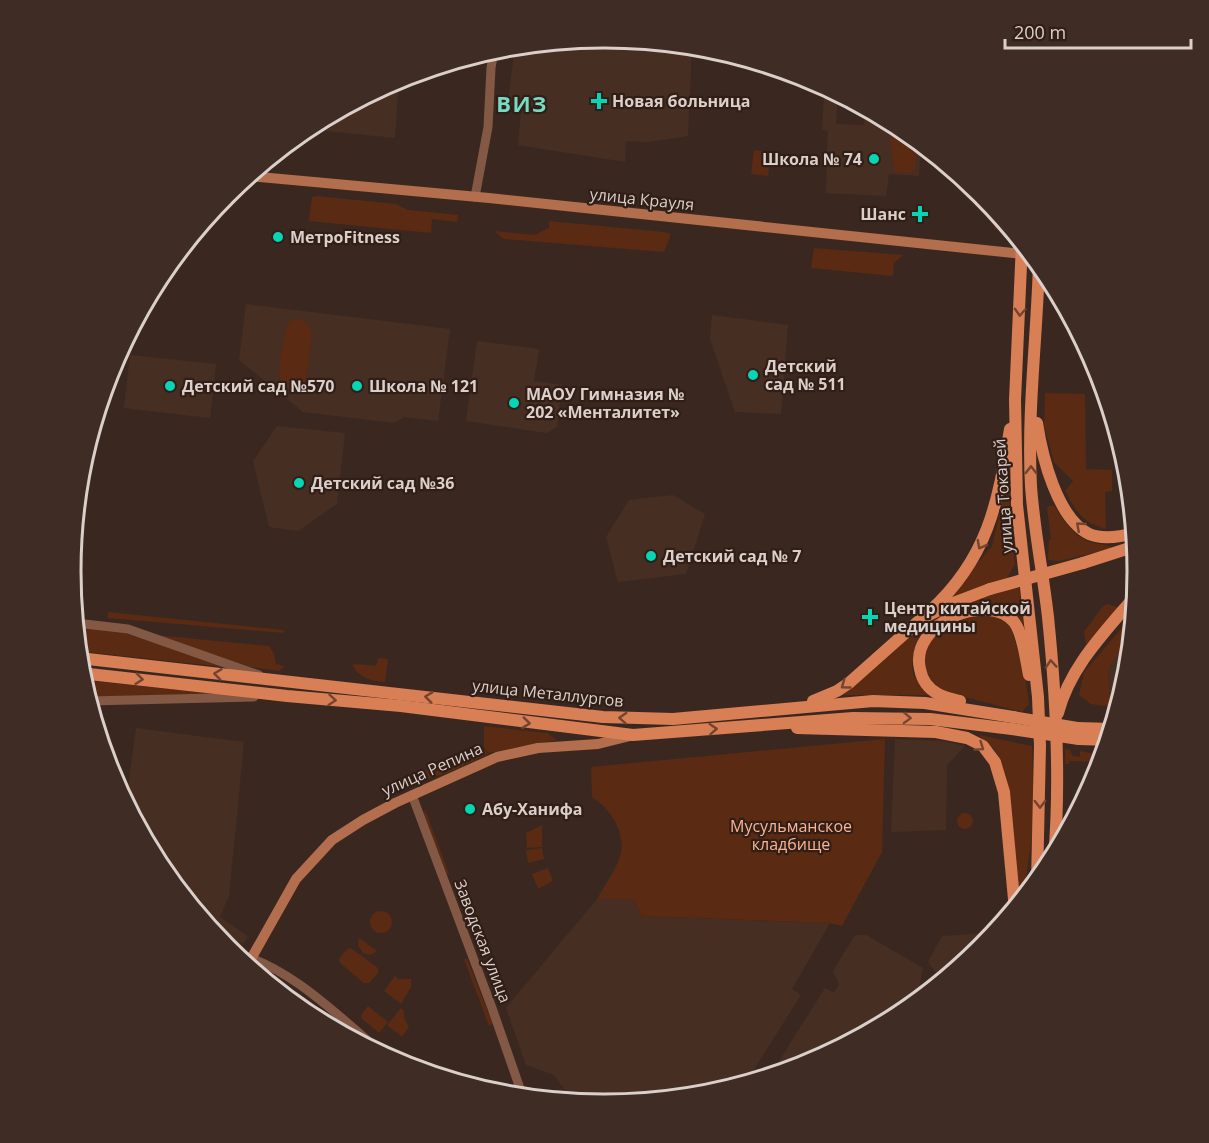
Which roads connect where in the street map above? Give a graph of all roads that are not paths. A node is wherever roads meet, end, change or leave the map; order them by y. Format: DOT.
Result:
graph roads {
  1 [pos="493,60"];
  2 [pos="260,177"];
  3 [pos="475,196"];
  4 [pos="1017,249"];
  5 [pos="1024,259"];
  6 [pos="1038,278"];
  7 [pos="1032,392"];
  8 [pos="1015,407"];
  9 [pos="1127,534"];
  10 [pos="1127,549"];
  11 [pos="1121,552"];
  12 [pos="1127,552"];
  13 [pos="1127,606"];
  14 [pos="921,619"];
  15 [pos="84,624"];
  16 [pos="88,659"];
  17 [pos="91,674"];
  18 [pos="276,681"];
  19 [pos="287,696"];
  20 [pos="1038,697"];
  21 [pos="97,701"];
  22 [pos="779,709"];
  23 [pos="702,717"];
  24 [pos="1012,723"];
  25 [pos="1055,723"];
  26 [pos="779,724"];
  27 [pos="1103,730"];
  28 [pos="1078,734"];
  29 [pos="633,735"];
  30 [pos="1100,738"];
  31 [pos="1098,745"];
  32 [pos="412,795"];
  33 [pos="1057,835"];
  34 [pos="1038,865"];
  35 [pos="1014,898"];
  36 [pos="251,958"];
  37 [pos="261,967"];
  38 [pos="355,1031"];
  39 [pos="520,1088"];
  1 -- 3 [label="street"];
  2 -- 3 [label="main road, улица Крауля"];
  3 -- 4 [label="main road, улица Крауля"];
  5 -- 8 [label="main road, улица Токарей, one-way"];
  6 -- 7 [label="main road, улица Токарей"];
  9 -- 7 [label="main road, one-way"];
  25 -- 7 [label="main road, улица Токарей, one-way"];
  8 -- 14 [label="main road, one-way"];
  8 -- 20 [label="main road, улица Токарей"];
  10 -- 11 [label="main road"];
  11 -- 12 [label="main road"];
  11 -- 14 [label="main road, bridge"];
  13 -- 25 [label="main road"];
  14 -- 22 [label="main road, one-way"];
  15 -- 18 [label="street"];
  18 -- 16 [label="main road, улица Металлургов, one-way"];
  17 -- 19 [label="main road, улица Металлургов, one-way"];
  23 -- 18 [label="main road, улица Металлургов, one-way"];
  19 -- 21 [label="street"];
  19 -- 29 [label="main road, улица Металлургов, one-way"];
  20 -- 24 [label="main road"];
  20 -- 34 [label="main road, улица Токарей, one-way"];
  22 -- 23 [label="main road, улица Металлургов"];
  22 -- 24 [label="main road, улица Металлургов"];
  23 -- 29 [label="main road, улица Репина"];
  26 -- 24 [label="main road, улица Металлургов, one-way"];
  24 -- 28 [label="main road, bridge"];
  25 -- 33 [label="main road, улица Токарей"];
  29 -- 26 [label="main road, улица Металлургов, one-way"];
  26 -- 35 [label="main road, one-way"];
  27 -- 28 [label="main road"];
  28 -- 30 [label="main road"];
  28 -- 31 [label="main road"];
  29 -- 32 [label="main road, улица Репина"];
  32 -- 36 [label="main road, улица Репина"];
  32 -- 39 [label="street, Заводская улица"];
  37 -- 38 [label="street"];
}
